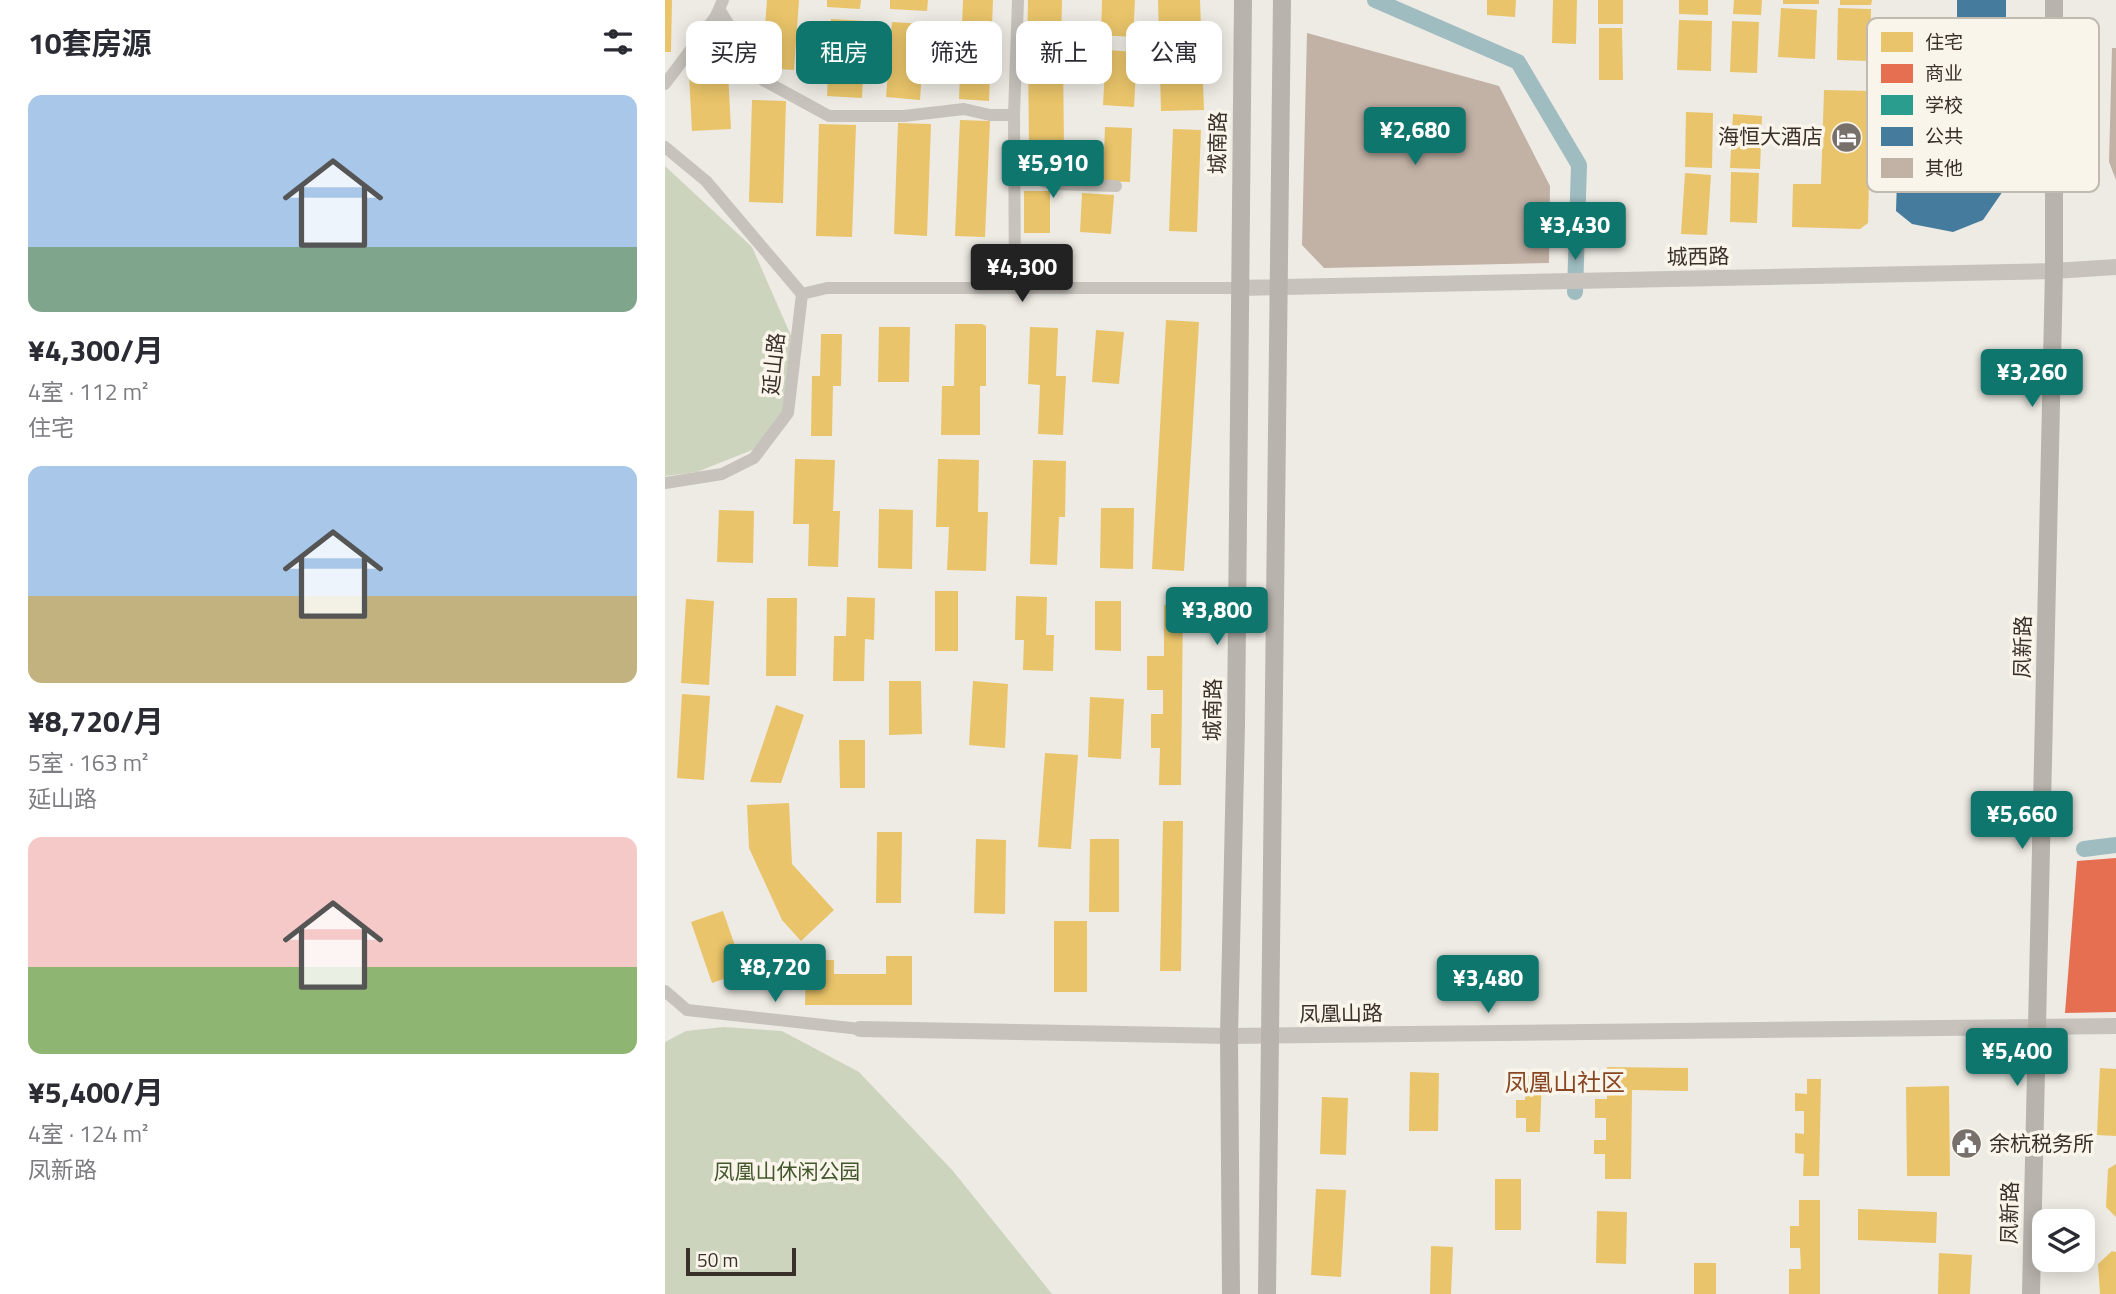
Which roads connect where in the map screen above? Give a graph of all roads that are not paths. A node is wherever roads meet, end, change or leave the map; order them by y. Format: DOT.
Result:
graph roads {
  1 [pos="1018,0"];
  2 [pos="1243,0"];
  3 [pos="1282,0"];
  4 [pos="2055,0"];
  5 [pos="721,4"];
  6 [pos="2055,18"];
  7 [pos="665,84"];
  8 [pos="1014,115"];
  9 [pos="665,147"];
  10 [pos="1014,158"];
  11 [pos="1116,186"];
  12 [pos="2054,192"];
  13 [pos="2116,267"];
  14 [pos="2054,271"];
  15 [pos="1278,287"];
  16 [pos="1015,288"];
  17 [pos="1239,288"];
  18 [pos="801,294"];
  19 [pos="665,484"];
  20 [pos="665,991"];
  21 [pos="2116,1026"];
  22 [pos="2038,1027"];
  23 [pos="860,1029"];
  24 [pos="1271,1036"];
  25 [pos="1229,1037"];
  26 [pos="1231,1294"];
  27 [pos="1267,1294"];
  28 [pos="2031,1294"];
  1 -- 8 [label="street"];
  2 -- 17 [label="main road, 城南路"];
  3 -- 15 [label="main road"];
  4 -- 6 [label="main road, 凤新路"];
  5 -- 7 [label="street"];
  5 -- 8 [label="street"];
  8 -- 10 [label="street"];
  9 -- 18 [label="street"];
  10 -- 11 [label="street"];
  10 -- 16 [label="street"];
  12 -- 14 [label="main road, 凤新路"];
  13 -- 14 [label="street, 城西路"];
  14 -- 15 [label="street, 城西路"];
  14 -- 22 [label="main road, 凤新路"];
  15 -- 17 [label="street, 城西路"];
  15 -- 24 [label="main road"];
  16 -- 17 [label="street"];
  16 -- 18 [label="street"];
  17 -- 25 [label="main road, 城南路"];
  18 -- 19 [label="street, 延山路"];
  20 -- 23 [label="street"];
  21 -- 22 [label="street, 凤凰山路"];
  22 -- 24 [label="street, 凤凰山路"];
  22 -- 28 [label="main road, 凤新路"];
  23 -- 25 [label="street, 凤凰山路"];
  24 -- 25 [label="street, 凤凰山路"];
  24 -- 27 [label="main road"];
  25 -- 26 [label="main road, 城南路"];
}
